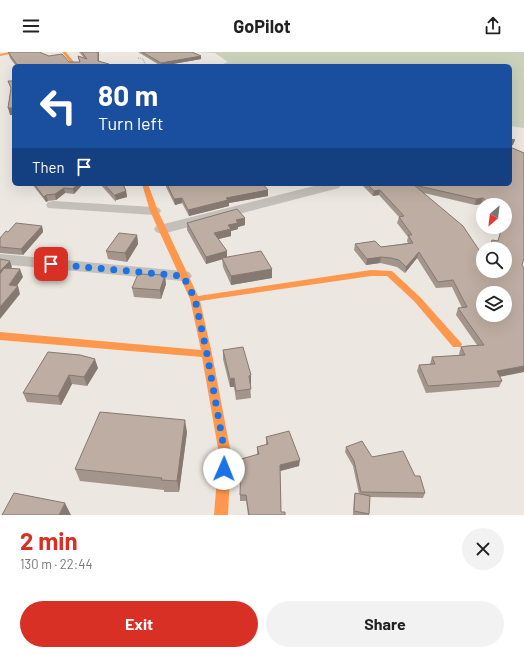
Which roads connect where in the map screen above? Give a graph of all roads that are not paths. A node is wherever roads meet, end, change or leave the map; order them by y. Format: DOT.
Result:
graph roads {
  1 [pos="17,52"];
  2 [pos="64,52"];
  3 [pos="0,55"];
  4 [pos="73,64"];
  5 [pos="146,186"];
  6 [pos="330,186"];
  7 [pos="54,205"];
  8 [pos="154,211"];
  9 [pos="162,229"];
  10 [pos="0,259"];
  11 [pos="183,276"];
  12 [pos="195,299"];
  13 [pos="0,336"];
  14 [pos="457,344"];
  15 [pos="207,354"];
  16 [pos="221,515"];
  1 -- 3 [label="street"];
  2 -- 4 [label="street"];
  5 -- 8 [label="street"];
  6 -- 9 [label="street"];
  7 -- 8 [label="street"];
  8 -- 9 [label="street"];
  9 -- 11 [label="street"];
  10 -- 11 [label="street"];
  11 -- 12 [label="street"];
  12 -- 14 [label="street"];
  12 -- 15 [label="street"];
  13 -- 15 [label="street"];
  15 -- 16 [label="street"];
}
